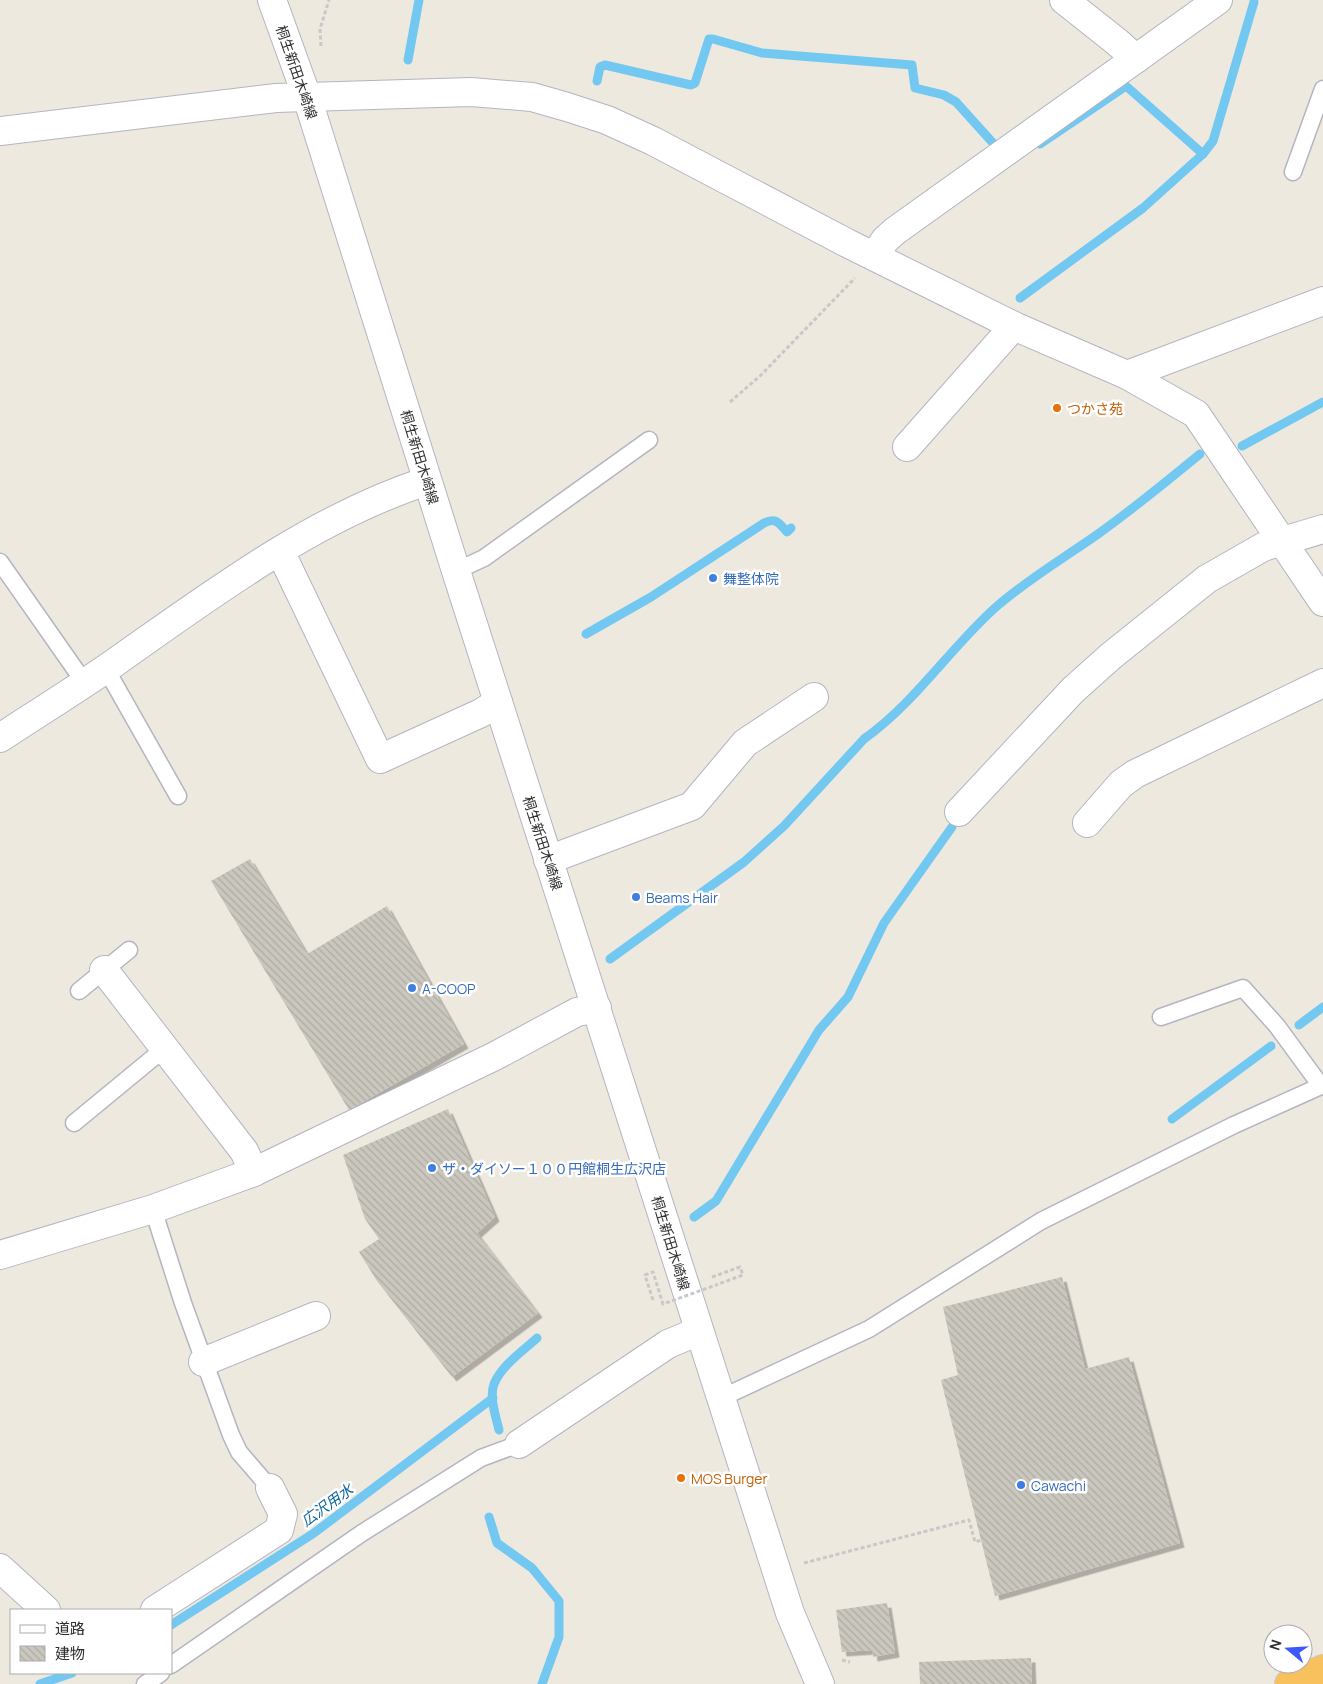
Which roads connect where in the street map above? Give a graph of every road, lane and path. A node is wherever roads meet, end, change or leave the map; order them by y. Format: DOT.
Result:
graph roads {
  1 [pos="272,0"];
  2 [pos="1064,0"];
  3 [pos="1218,0"];
  4 [pos="1136,59"];
  5 [pos="1323,89"];
  6 [pos="307,97"];
  7 [pos="0,131"];
  8 [pos="1293,172"];
  9 [pos="868,264"];
  10 [pos="1323,301"];
  11 [pos="1014,326"];
  12 [pos="1127,376"];
  13 [pos="730,402"];
  14 [pos="649,440"];
  15 [pos="907,447"];
  16 [pos="427,481"];
  17 [pos="1323,529"];
  18 [pos="1282,541"];
  19 [pos="280,551"];
  20 [pos="0,562"];
  21 [pos="456,571"];
  22 [pos="1323,602"];
  23 [pos="95,675"];
  24 [pos="1323,683"];
  25 [pos="814,697"];
  26 [pos="498,702"];
  27 [pos="0,738"];
  28 [pos="178,796"];
  29 [pos="959,812"];
  30 [pos="1087,823"];
  31 [pos="548,860"];
  32 [pos="129,950"];
  33 [pos="104,970"];
  34 [pos="79,991"];
  35 [pos="597,1008"];
  36 [pos="1162,1017"];
  37 [pos="165,1048"];
  38 [pos="1322,1085"];
  39 [pos="74,1123"];
  40 [pos="254,1172"];
  41 [pos="153,1208"];
  42 [pos="0,1256"];
  43 [pos="715,1276"];
  44 [pos="653,1300"];
  45 [pos="316,1316"];
  46 [pos="699,1331"];
  47 [pos="203,1362"];
  48 [pos="721,1398"];
  49 [pos="519,1444"];
  50 [pos="270,1488"];
  51 [pos="981,1540"];
  52 [pos="800,1564"];
  53 [pos="0,1568"];
  54 [pos="45,1609"];
  55 [pos="156,1609"];
  56 [pos="172,1665"];
  57 [pos="1323,1669"];
  58 [pos="160,1674"];
  59 [pos="145,1684"];
  60 [pos="820,1684"];
  61 [pos="1289,1684"];
  1 -- 6 [label="street, 桐生新田木崎線"];
  2 -- 4 [label="street"];
  3 -- 4 [label="street"];
  4 -- 9 [label="street"];
  5 -- 8 [label="lane"];
  6 -- 7 [label="street"];
  6 -- 9 [label="street"];
  6 -- 16 [label="street, 桐生新田木崎線"];
  9 -- 11 [label="street"];
  9 -- 13 [label="path"];
  10 -- 12 [label="street"];
  11 -- 12 [label="street"];
  11 -- 15 [label="street"];
  12 -- 18 [label="street"];
  14 -- 21 [label="lane"];
  16 -- 19 [label="street"];
  16 -- 21 [label="street, 桐生新田木崎線"];
  17 -- 18 [label="street"];
  18 -- 22 [label="street"];
  18 -- 29 [label="street"];
  19 -- 23 [label="street"];
  19 -- 26 [label="street"];
  20 -- 23 [label="lane"];
  21 -- 26 [label="street, 桐生新田木崎線"];
  23 -- 27 [label="street"];
  23 -- 28 [label="lane"];
  24 -- 30 [label="street"];
  25 -- 31 [label="street"];
  26 -- 31 [label="street, 桐生新田木崎線"];
  31 -- 35 [label="street, 桐生新田木崎線"];
  32 -- 33 [label="lane"];
  33 -- 34 [label="lane"];
  33 -- 37 [label="street"];
  35 -- 40 [label="street"];
  35 -- 46 [label="street, 桐生新田木崎線"];
  36 -- 38 [label="lane"];
  37 -- 39 [label="lane"];
  37 -- 40 [label="street"];
  38 -- 48 [label="lane"];
  40 -- 41 [label="street"];
  41 -- 42 [label="street"];
  41 -- 47 [label="lane"];
  43 -- 44 [label="path, bridge"];
  45 -- 47 [label="street"];
  46 -- 48 [label="street, 桐生新田木崎線"];
  46 -- 49 [label="street"];
  47 -- 50 [label="lane"];
  48 -- 60 [label="street, 桐生新田木崎線"];
  49 -- 56 [label="lane"];
  50 -- 55 [label="street"];
  51 -- 52 [label="path"];
  53 -- 54 [label="street"];
  57 -- 61 [label="highway"];
  58 -- 59 [label="lane"];
}
